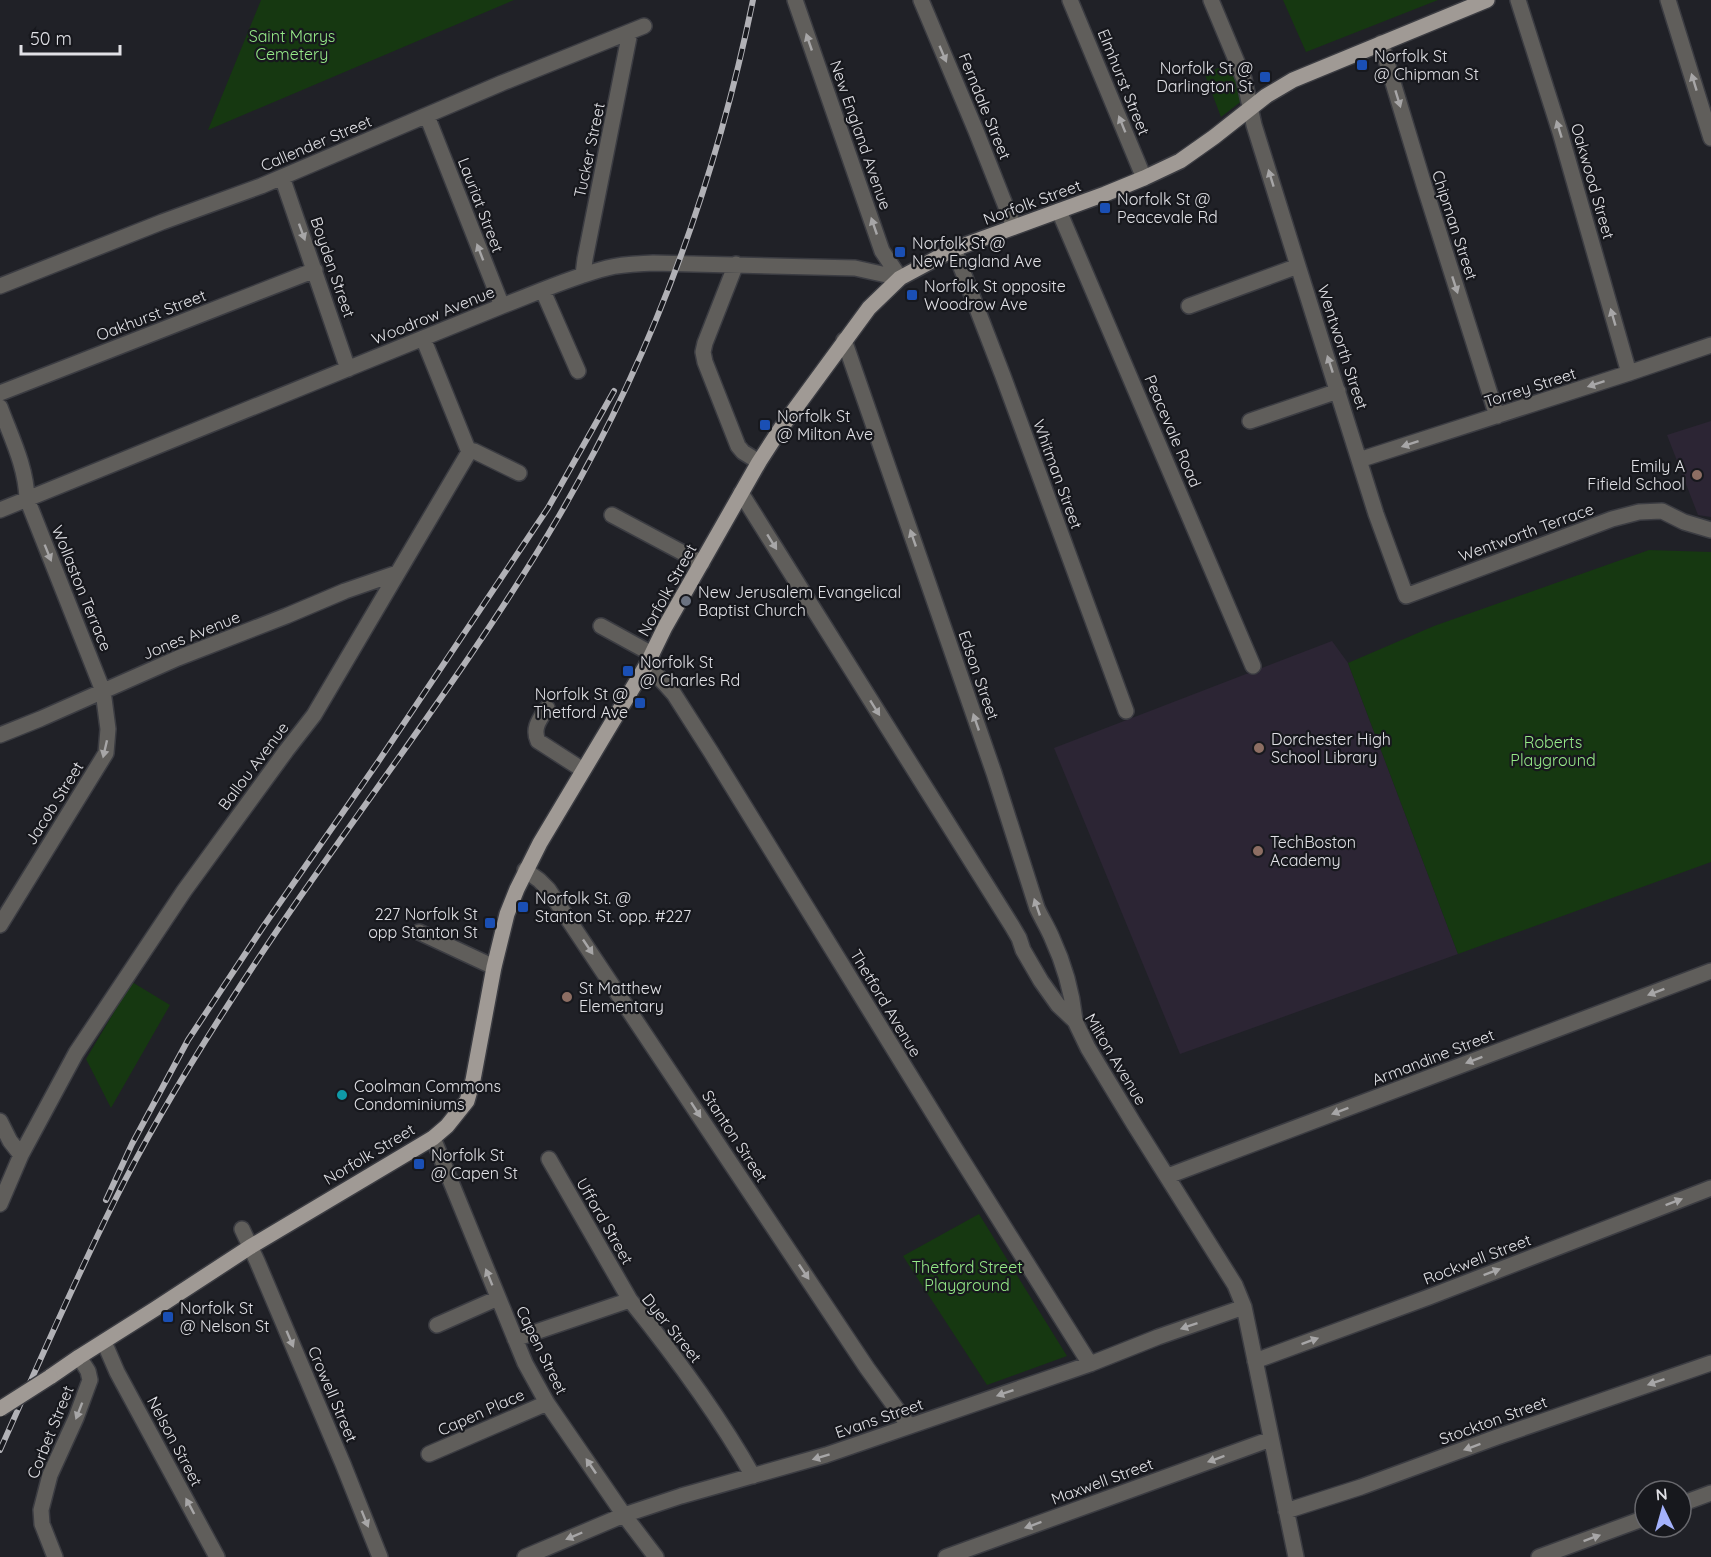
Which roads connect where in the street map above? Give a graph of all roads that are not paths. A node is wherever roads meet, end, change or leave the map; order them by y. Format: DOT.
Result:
graph roads {
  1 [pos="795,0"];
  2 [pos="921,0"];
  3 [pos="1070,0"];
  4 [pos="1211,0"];
  5 [pos="1487,0"];
  6 [pos="1518,0"];
  7 [pos="1668,0"];
  8 [pos="637,29"];
  9 [pos="1380,43"];
  10 [pos="1251,106"];
  11 [pos="427,116"];
  12 [pos="1711,138"];
  13 [pos="282,177"];
  14 [pos="1144,178"];
  15 [pos="1059,211"];
  16 [pos="1014,227"];
  17 [pos="954,249"];
  18 [pos="735,264"];
  19 [pos="1298,266"];
  20 [pos="315,270"];
  21 [pos="583,275"];
  22 [pos="900,278"];
  23 [pos="0,286"];
  24 [pos="543,291"];
  25 [pos="502,306"];
  26 [pos="1189,306"];
  27 [pos="423,338"];
  28 [pos="844,340"];
  29 [pos="1711,345"];
  30 [pos="348,369"];
  31 [pos="578,371"];
  32 [pos="1629,373"];
  33 [pos="1338,392"];
  34 [pos="0,393"];
  35 [pos="0,407"];
  36 [pos="1497,416"];
  37 [pos="1250,421"];
  38 [pos="469,452"];
  39 [pos="1359,460"];
  40 [pos="759,462"];
  41 [pos="519,474"];
  42 [pos="741,493"];
  43 [pos="27,499"];
  44 [pos="0,510"];
  45 [pos="612,515"];
  46 [pos="1711,530"];
  47 [pos="702,563"];
  48 [pos="397,573"];
  49 [pos="1406,596"];
  50 [pos="601,626"];
  51 [pos="650,659"];
  52 [pos="1253,666"];
  53 [pos="103,691"];
  54 [pos="547,708"];
  55 [pos="1126,711"];
  56 [pos="0,735"];
  57 [pos="583,770"];
  58 [pos="525,870"];
  59 [pos="0,926"];
  60 [pos="419,932"];
  61 [pos="1052,936"];
  62 [pos="1023,950"];
  63 [pos="1064,967"];
  64 [pos="494,968"];
  65 [pos="1711,971"];
  66 [pos="1041,981"];
  67 [pos="1075,1021"];
  68 [pos="0,1121"];
  69 [pos="433,1138"];
  70 [pos="21,1155"];
  71 [pos="549,1159"];
  72 [pos="1168,1176"];
  73 [pos="1711,1188"];
  74 [pos="0,1204"];
  75 [pos="242,1229"];
  76 [pos="250,1247"];
  77 [pos="498,1298"];
  78 [pos="630,1300"];
  79 [pos="1244,1307"];
  80 [pos="437,1325"];
  81 [pos="515,1339"];
  82 [pos="104,1342"];
  83 [pos="79,1357"];
  84 [pos="1255,1361"];
  85 [pos="1090,1364"];
  86 [pos="1711,1364"];
  87 [pos="117,1372"];
  88 [pos="90,1380"];
  89 [pos="547,1403"];
  90 [pos="0,1409"];
  91 [pos="909,1426"];
  92 [pos="1271,1439"];
  93 [pos="429,1454"];
  94 [pos="753,1476"];
  95 [pos="1711,1493"];
  96 [pos="1693,1500"];
  97 [pos="1287,1511"];
  98 [pos="624,1515"];
  99 [pos="1633,1522"];
  100 [pos="55,1557"];
  101 [pos="218,1557"];
  102 [pos="380,1557"];
  103 [pos="525,1557"];
  104 [pos="656,1557"];
  105 [pos="946,1557"];
  106 [pos="1296,1557"];
  107 [pos="1539,1557"];
  22 -- 1 [label="street, New England Avenue, one-way"];
  2 -- 16 [label="street, Ferndale Street, one-way"];
  14 -- 3 [label="street, Elmhurst Street, one-way"];
  4 -- 10 [label="street, Wentworth Street"];
  5 -- 9 [label="main road, Norfolk Street"];
  32 -- 6 [label="street, Oakwood Street, one-way"];
  12 -- 7 [label="street, one-way"];
  8 -- 11 [label="street, Callender Street"];
  8 -- 21 [label="street, Tucker Street"];
  9 -- 10 [label="main road, Norfolk Street"];
  9 -- 36 [label="street, Chipman Street, one-way"];
  10 -- 14 [label="main road, Norfolk Street"];
  19 -- 10 [label="street, Wentworth Street, one-way"];
  11 -- 13 [label="street, Callender Street"];
  25 -- 11 [label="street, Lauriat Street, one-way"];
  13 -- 20 [label="street, Boyden Street, one-way"];
  13 -- 23 [label="street, Callender Street"];
  14 -- 15 [label="main road, Norfolk Street"];
  15 -- 16 [label="main road, Norfolk Street"];
  15 -- 52 [label="street, Peacevale Road"];
  16 -- 17 [label="main road, Norfolk Street"];
  17 -- 22 [label="main road, Norfolk Street"];
  17 -- 55 [label="street, Whitman Street"];
  18 -- 21 [label="street, Woodrow Avenue"];
  18 -- 22 [label="street, Woodrow Avenue"];
  18 -- 40 [label="street"];
  19 -- 26 [label="street"];
  33 -- 19 [label="street, Wentworth Street, one-way"];
  20 -- 30 [label="street, Boyden Street"];
  20 -- 34 [label="street, Oakhurst Street"];
  21 -- 24 [label="street, Woodrow Avenue"];
  22 -- 28 [label="main road, Norfolk Street"];
  24 -- 25 [label="street, Woodrow Avenue"];
  24 -- 31 [label="street"];
  25 -- 27 [label="street, Woodrow Avenue"];
  27 -- 30 [label="street, Woodrow Avenue"];
  27 -- 38 [label="street"];
  28 -- 40 [label="main road, Norfolk Street"];
  61 -- 28 [label="street, Edson Street, one-way"];
  29 -- 32 [label="street, Torrey Street"];
  30 -- 43 [label="street, Woodrow Avenue"];
  32 -- 36 [label="street, Torrey Street, one-way"];
  33 -- 37 [label="street"];
  33 -- 39 [label="street, Wentworth Street"];
  35 -- 43 [label="street, Wollaston Terrace"];
  36 -- 39 [label="street, Torrey Street, one-way"];
  38 -- 41 [label="street"];
  38 -- 48 [label="street, Ballou Avenue"];
  39 -- 49 [label="street, Wentworth Street"];
  40 -- 42 [label="main road, Norfolk Street"];
  42 -- 47 [label="main road, Norfolk Street"];
  42 -- 62 [label="street, Milton Avenue, one-way"];
  43 -- 44 [label="street, Woodrow Avenue"];
  43 -- 53 [label="street, Wollaston Terrace, one-way"];
  45 -- 47 [label="street"];
  46 -- 49 [label="street, Wentworth Terrace"];
  47 -- 51 [label="main road, Norfolk Street"];
  48 -- 53 [label="street, Jones Avenue"];
  48 -- 70 [label="street, Ballou Avenue"];
  50 -- 51 [label="street, Thetford Avenue"];
  51 -- 57 [label="main road, Norfolk Street"];
  51 -- 85 [label="street, Thetford Avenue"];
  53 -- 56 [label="street, Jones Avenue"];
  53 -- 59 [label="street, Jacob Street, one-way"];
  54 -- 57 [label="street"];
  57 -- 58 [label="main road, Norfolk Street"];
  58 -- 64 [label="main road, Norfolk Street"];
  58 -- 91 [label="street, Stanton Street, one-way"];
  60 -- 64 [label="street"];
  61 -- 62 [label="street"];
  61 -- 63 [label="street, Edson Street"];
  62 -- 66 [label="street, Milton Avenue"];
  63 -- 66 [label="street"];
  63 -- 67 [label="street, Edson Street"];
  64 -- 69 [label="main road, Norfolk Street"];
  65 -- 72 [label="street, Armandine Street, one-way"];
  66 -- 67 [label="street, Milton Avenue"];
  67 -- 72 [label="street, Milton Avenue"];
  68 -- 70 [label="street"];
  69 -- 76 [label="main road, Norfolk Street"];
  77 -- 69 [label="street, Capen Street, one-way"];
  70 -- 74 [label="street, Ballou Avenue"];
  71 -- 78 [label="street, Ufford Street"];
  72 -- 79 [label="street, Milton Avenue"];
  84 -- 73 [label="street, Rockwell Street, one-way"];
  75 -- 76 [label="street, Crowell Street"];
  76 -- 82 [label="main road, Norfolk Street"];
  76 -- 102 [label="street, Crowell Street, one-way"];
  77 -- 80 [label="street"];
  77 -- 81 [label="street, Capen Street"];
  78 -- 81 [label="street, Dyer Street"];
  78 -- 94 [label="street, Dyer Street"];
  79 -- 84 [label="street, Milton Avenue"];
  79 -- 85 [label="street, Evans Street, one-way"];
  81 -- 89 [label="street, Capen Street"];
  82 -- 83 [label="main road, Norfolk Street"];
  82 -- 87 [label="street, Nelson Street"];
  83 -- 88 [label="street, Corbet Street"];
  83 -- 90 [label="main road, Norfolk Street, bridge"];
  84 -- 92 [label="street, Milton Avenue"];
  85 -- 91 [label="street, Evans Street, one-way"];
  86 -- 97 [label="street, Stockton Street, one-way"];
  87 -- 88 [label="street"];
  101 -- 87 [label="street, Nelson Street, one-way"];
  88 -- 100 [label="street, Corbet Street, one-way"];
  89 -- 93 [label="street, Capen Place"];
  98 -- 89 [label="street, Capen Street, one-way"];
  91 -- 94 [label="street, Evans Street, one-way"];
  92 -- 97 [label="street, Milton Avenue"];
  92 -- 105 [label="street, Maxwell Street, one-way"];
  94 -- 98 [label="street, Evans Street"];
  95 -- 96 [label="street"];
  97 -- 106 [label="street, Milton Avenue"];
  98 -- 103 [label="street, Evans Street, one-way"];
  98 -- 104 [label="street, Capen Street"];
  107 -- 99 [label="street, one-way"];
}
